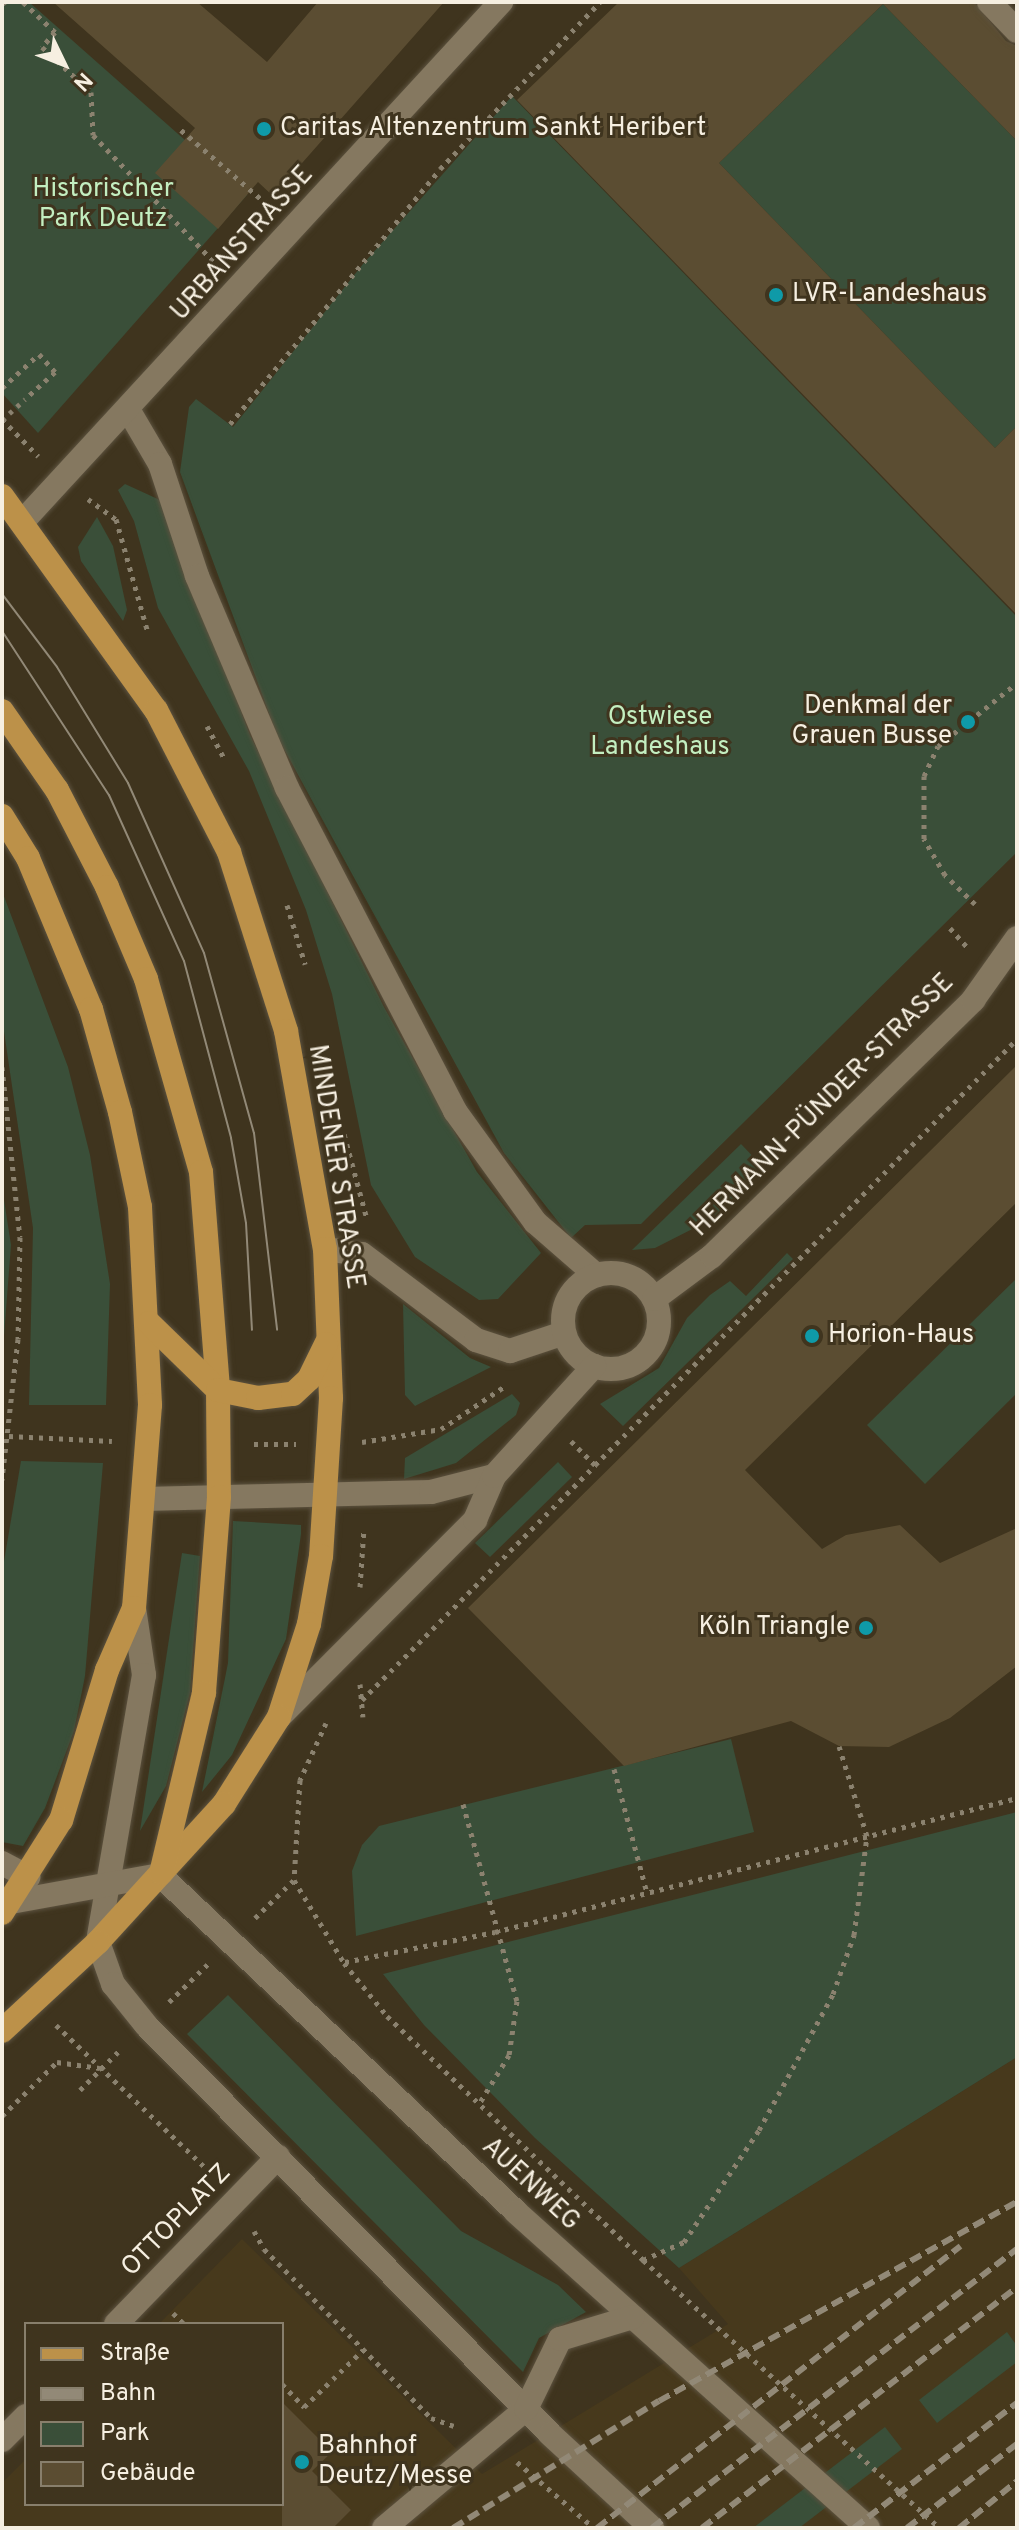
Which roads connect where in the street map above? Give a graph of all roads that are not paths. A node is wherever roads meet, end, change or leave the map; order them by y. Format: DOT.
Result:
graph roads {
  1 [pos="501,2"];
  2 [pos="989,2"];
  3 [pos="1017,31"];
  4 [pos="129,411"];
  5 [pos="2,496"];
  6 [pos="23,521"];
  7 [pos="2,711"];
  8 [pos="2,816"];
  9 [pos="1017,938"];
  10 [pos="325,1249"];
  11 [pos="596,1275"];
  12 [pos="654,1299"];
  13 [pos="149,1323"];
  14 [pos="564,1333"];
  15 [pos="329,1338"];
  16 [pos="594,1366"];
  17 [pos="218,1390"];
  18 [pos="494,1476"];
  19 [pos="327,1490"];
  20 [pos="219,1497"];
  21 [pos="143,1499"];
  22 [pos="134,1608"];
  23 [pos="279,1717"];
  24 [pos="2,1863"];
  25 [pos="160,1875"];
  26 [pos="28,1877"];
  27 [pos="103,1885"];
  28 [pos="7,1908"];
  29 [pos="98,1942"];
  30 [pos="2,2031"];
  31 [pos="278,2157"];
  32 [pos="633,2317"];
  33 [pos="118,2322"];
  34 [pos="526,2409"];
  35 [pos="24,2418"];
  36 [pos="2,2440"];
  37 [pos="384,2528"];
  38 [pos="652,2528"];
  39 [pos="868,2528"];
  1 -- 4 [label="street, URBANSTRASSE"];
  2 -- 3 [label="street"];
  4 -- 6 [label="street, URBANSTRASSE"];
  4 -- 11 [label="street"];
  5 -- 6 [label="main road, MINDENER STRASSE"];
  6 -- 10 [label="main road, MINDENER STRASSE"];
  7 -- 17 [label="main road, MINDENER STRASSE"];
  8 -- 13 [label="main road"];
  9 -- 12 [label="street, HERMANN-PÜNDER-STRASSE"];
  10 -- 14 [label="street"];
  10 -- 15 [label="main road, MINDENER STRASSE"];
  11 -- 12 [label="street"];
  11 -- 14 [label="street"];
  12 -- 16 [label="street"];
  13 -- 17 [label="main road"];
  13 -- 21 [label="main road"];
  14 -- 16 [label="street"];
  15 -- 17 [label="main road"];
  15 -- 19 [label="main road, MINDENER STRASSE"];
  16 -- 18 [label="street"];
  17 -- 20 [label="main road, MINDENER STRASSE"];
  18 -- 19 [label="street"];
  18 -- 23 [label="street"];
  19 -- 20 [label="street"];
  19 -- 23 [label="main road, MINDENER STRASSE"];
  20 -- 21 [label="street"];
  20 -- 25 [label="main road, MINDENER STRASSE"];
  21 -- 22 [label="main road"];
  22 -- 26 [label="main road"];
  22 -- 27 [label="street"];
  23 -- 25 [label="main road, MINDENER STRASSE"];
  24 -- 26 [label="street"];
  25 -- 27 [label="street"];
  25 -- 29 [label="main road, MINDENER STRASSE"];
  25 -- 32 [label="street, AUENWEG"];
  26 -- 28 [label="main road"];
  27 -- 28 [label="street"];
  27 -- 29 [label="street"];
  29 -- 30 [label="main road, MINDENER STRASSE"];
  29 -- 31 [label="street"];
  31 -- 33 [label="street, OTTOPLATZ"];
  31 -- 34 [label="street"];
  32 -- 34 [label="street"];
  32 -- 39 [label="street, AUENWEG"];
  34 -- 37 [label="street"];
  34 -- 38 [label="street"];
  35 -- 36 [label="street"];
}
